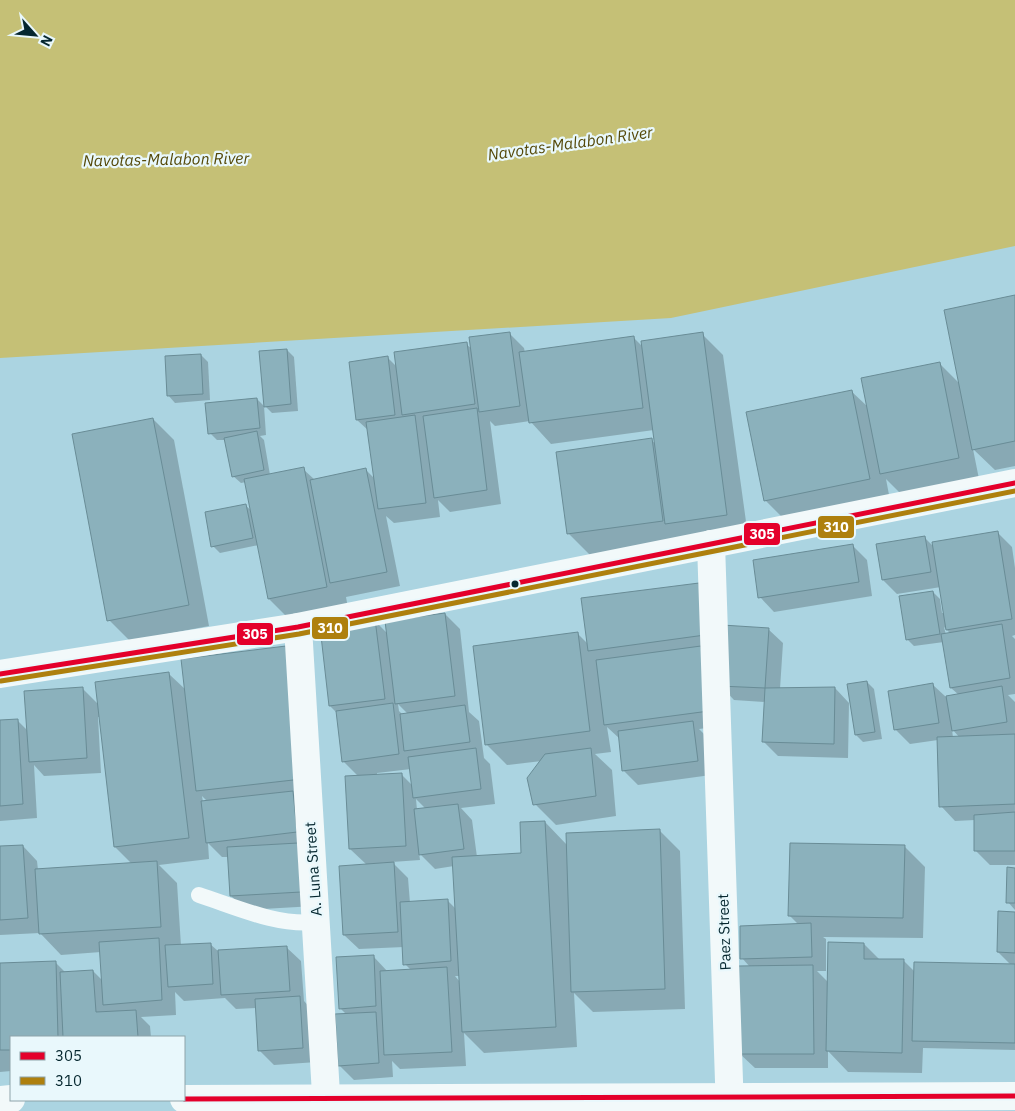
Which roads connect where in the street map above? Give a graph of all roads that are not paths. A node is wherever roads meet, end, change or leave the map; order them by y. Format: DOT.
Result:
graph roads {
  1 [pos="1015,483"];
  2 [pos="712,544"];
  3 [pos="298,627"];
  4 [pos="0,674"];
  5 [pos="198,895"];
  6 [pos="316,922"];
  7 [pos="1015,1096"];
  8 [pos="185,1099"];
  9 [pos="730,1104"];
  10 [pos="327,1105"];
  1 -- 2 [label="main road"];
  2 -- 3 [label="main road"];
  2 -- 9 [label="main road, Paez Street"];
  3 -- 4 [label="main road"];
  3 -- 6 [label="main road, A. Luna Street"];
  5 -- 6 [label="lane"];
  6 -- 10 [label="main road, A. Luna Street"];
  7 -- 9 [label="main road"];
  8 -- 10 [label="main road"];
  9 -- 10 [label="main road"];
}
